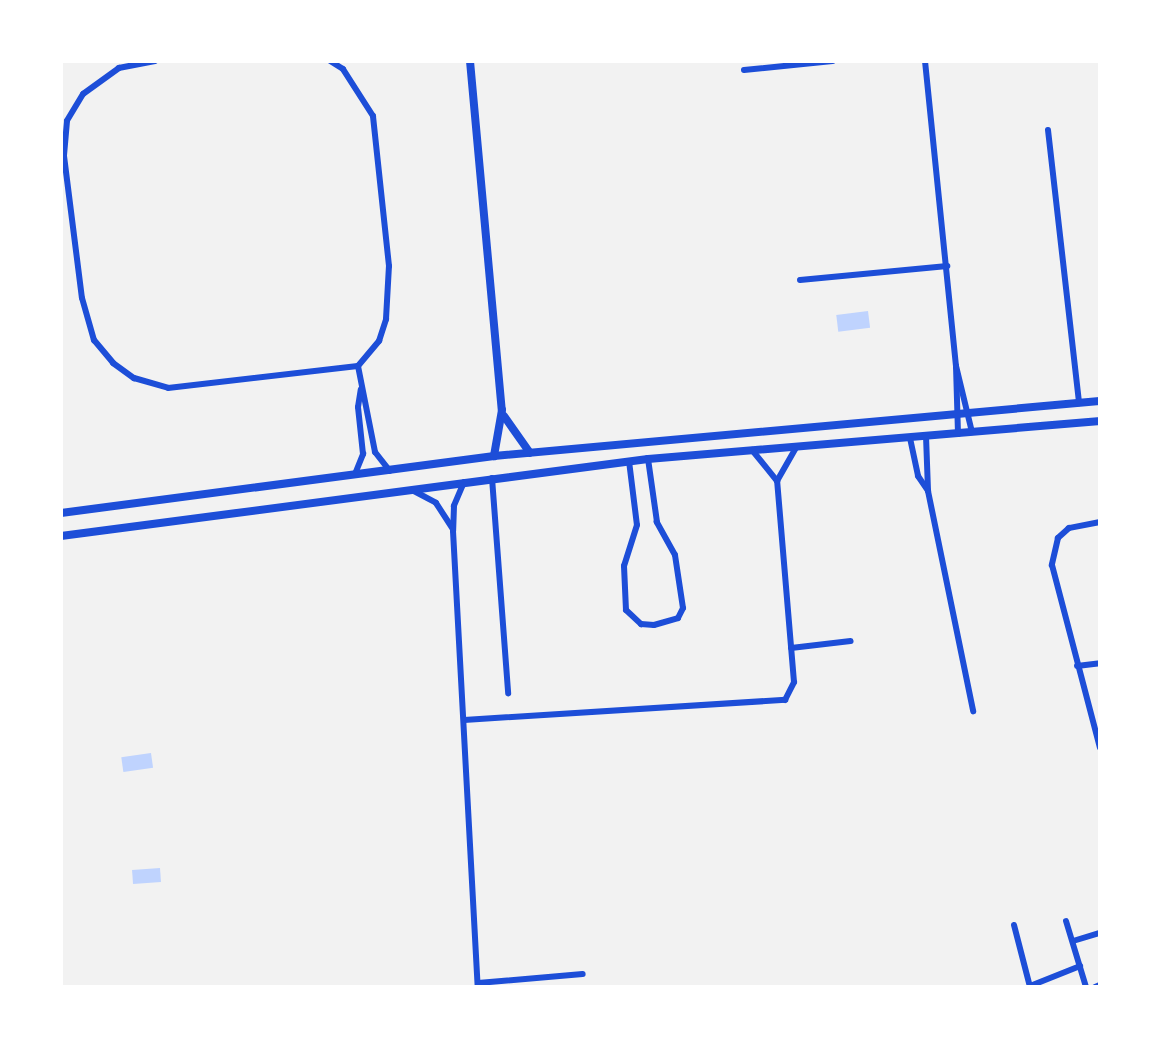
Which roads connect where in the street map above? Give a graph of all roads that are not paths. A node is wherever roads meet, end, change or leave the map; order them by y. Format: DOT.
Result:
graph roads {
  1 [pos="155,61"];
  2 [pos="330,61"];
  3 [pos="470,61"];
  4 [pos="832,61"];
  5 [pos="925,61"];
  6 [pos="789,64"];
  7 [pos="744,70"];
  8 [pos="1048,130"];
  9 [pos="947,266"];
  10 [pos="800,280"];
  11 [pos="358,366"];
  12 [pos="956,366"];
  13 [pos="361,389"];
  14 [pos="1100,401"];
  15 [pos="1079,403"];
  16 [pos="502,410"];
  17 [pos="970,415"];
  18 [pos="956,416"];
  19 [pos="1100,421"];
  20 [pos="972,432"];
  21 [pos="958,433"];
  22 [pos="926,436"];
  23 [pos="910,438"];
  24 [pos="796,446"];
  25 [pos="751,450"];
  26 [pos="530,453"];
  27 [pos="494,456"];
  28 [pos="648,459"];
  29 [pos="629,461"];
  30 [pos="390,471"];
  31 [pos="355,474"];
  32 [pos="492,478"];
  33 [pos="777,481"];
  34 [pos="464,482"];
  35 [pos="410,489"];
  36 [pos="928,491"];
  37 [pos="61,513"];
  38 [pos="1100,522"];
  39 [pos="453,531"];
  40 [pos="61,536"];
  41 [pos="851,641"];
  42 [pos="791,648"];
  43 [pos="1100,663"];
  44 [pos="1077,666"];
  45 [pos="508,693"];
  46 [pos="973,710"];
  47 [pos="464,720"];
  48 [pos="1100,748"];
  49 [pos="1066,921"];
  50 [pos="1014,925"];
  51 [pos="1100,933"];
  52 [pos="1073,941"];
  53 [pos="1080,967"];
  54 [pos="583,974"];
  55 [pos="478,985"];
  56 [pos="1030,986"];
  57 [pos="1086,987"];
  1 -- 11 [label="street"];
  2 -- 11 [label="street"];
  3 -- 16 [label="street"];
  4 -- 6 [label="street"];
  5 -- 9 [label="street"];
  6 -- 7 [label="street"];
  8 -- 15 [label="street"];
  9 -- 10 [label="street"];
  9 -- 12 [label="street"];
  11 -- 13 [label="street"];
  12 -- 17 [label="street"];
  12 -- 18 [label="street"];
  13 -- 30 [label="street"];
  13 -- 31 [label="street"];
  14 -- 15 [label="street"];
  15 -- 17 [label="street"];
  16 -- 26 [label="street"];
  16 -- 27 [label="street"];
  17 -- 18 [label="street"];
  17 -- 20 [label="street"];
  18 -- 21 [label="street"];
  18 -- 26 [label="street"];
  19 -- 20 [label="street"];
  20 -- 21 [label="street"];
  21 -- 22 [label="street"];
  22 -- 23 [label="street"];
  22 -- 36 [label="street"];
  23 -- 24 [label="street"];
  23 -- 36 [label="street"];
  24 -- 25 [label="street"];
  24 -- 33 [label="street"];
  25 -- 28 [label="street"];
  25 -- 33 [label="street"];
  26 -- 27 [label="street"];
  27 -- 30 [label="street"];
  28 -- 29 [label="street"];
  28 -- 29 [label="street"];
  29 -- 32 [label="street"];
  30 -- 31 [label="street"];
  31 -- 37 [label="street"];
  32 -- 34 [label="street"];
  32 -- 45 [label="street"];
  33 -- 42 [label="street"];
  34 -- 35 [label="street"];
  34 -- 39 [label="street"];
  35 -- 39 [label="street"];
  35 -- 40 [label="street"];
  36 -- 46 [label="street"];
  38 -- 44 [label="street"];
  39 -- 47 [label="street"];
  41 -- 42 [label="street"];
  42 -- 47 [label="street"];
  43 -- 44 [label="street"];
  44 -- 48 [label="street"];
  47 -- 55 [label="street"];
  49 -- 52 [label="street"];
  50 -- 56 [label="street"];
  51 -- 52 [label="street"];
  52 -- 53 [label="street"];
  53 -- 56 [label="street"];
  53 -- 57 [label="street"];
  54 -- 55 [label="street"];
}
